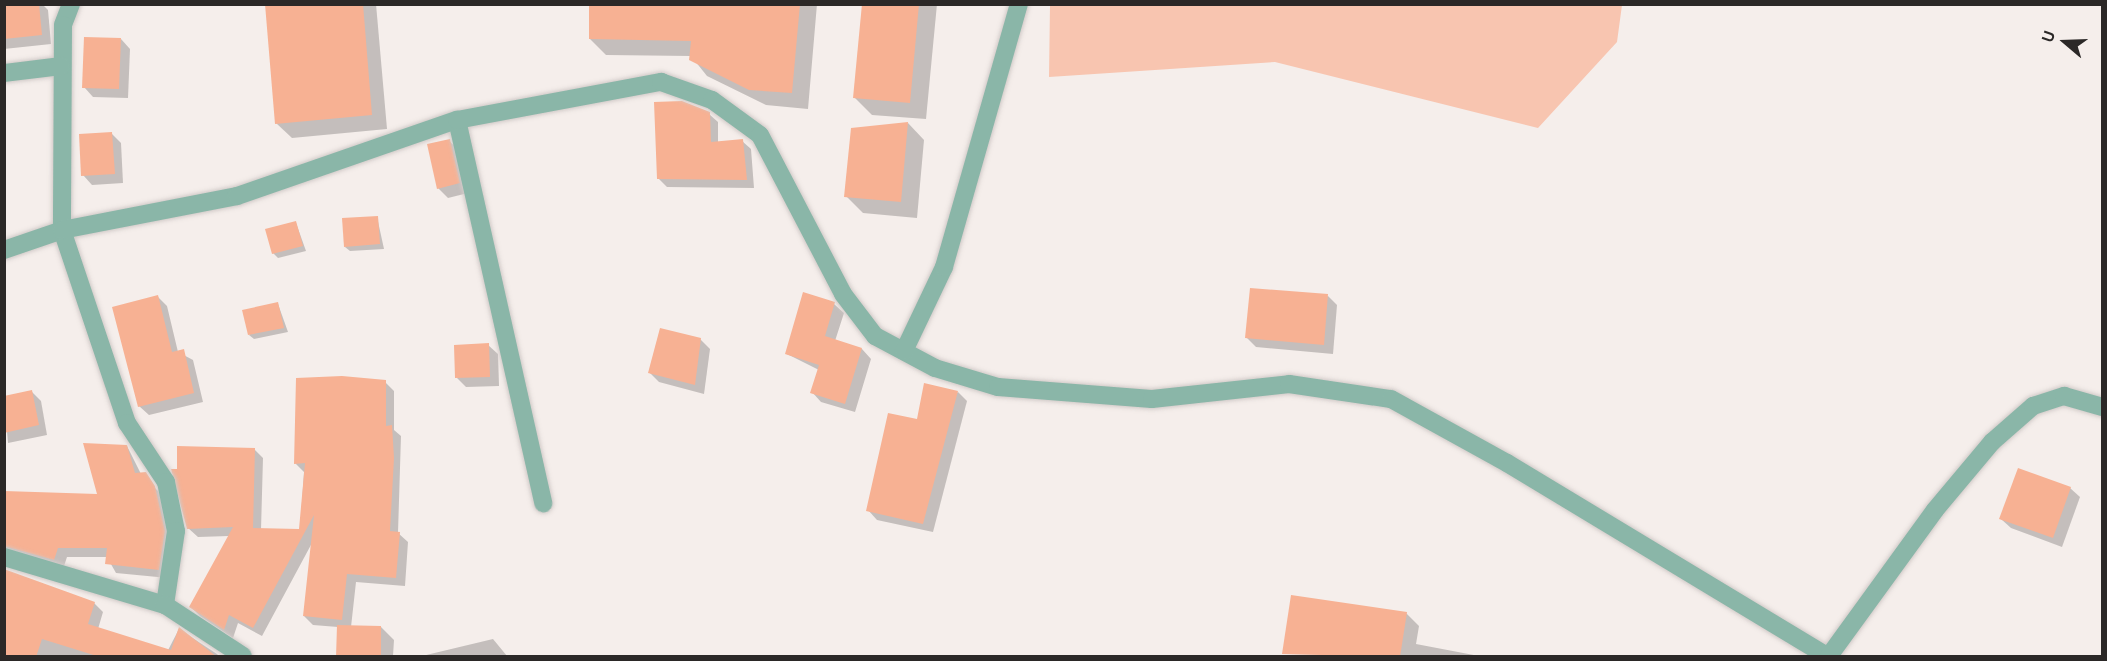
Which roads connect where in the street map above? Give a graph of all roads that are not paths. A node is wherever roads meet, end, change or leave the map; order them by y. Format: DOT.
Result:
graph roads {
  1 [pos="71,4"];
  2 [pos="1019,4"];
  3 [pos="62,66"];
  4 [pos="4,73"];
  5 [pos="457,120"];
  6 [pos="62,230"];
  7 [pos="4,250"];
  8 [pos="904,351"];
  9 [pos="2103,407"];
  10 [pos="543,503"];
  11 [pos="4,556"];
  12 [pos="165,605"];
  13 [pos="243,657"];
  14 [pos="1828,657"];
  1 -- 3 [label="street"];
  2 -- 8 [label="street"];
  3 -- 4 [label="street"];
  3 -- 6 [label="street"];
  5 -- 6 [label="street"];
  5 -- 8 [label="street"];
  5 -- 10 [label="street"];
  6 -- 7 [label="street"];
  6 -- 12 [label="street"];
  8 -- 14 [label="street"];
  9 -- 14 [label="street"];
  11 -- 12 [label="street"];
  12 -- 13 [label="street"];
}
